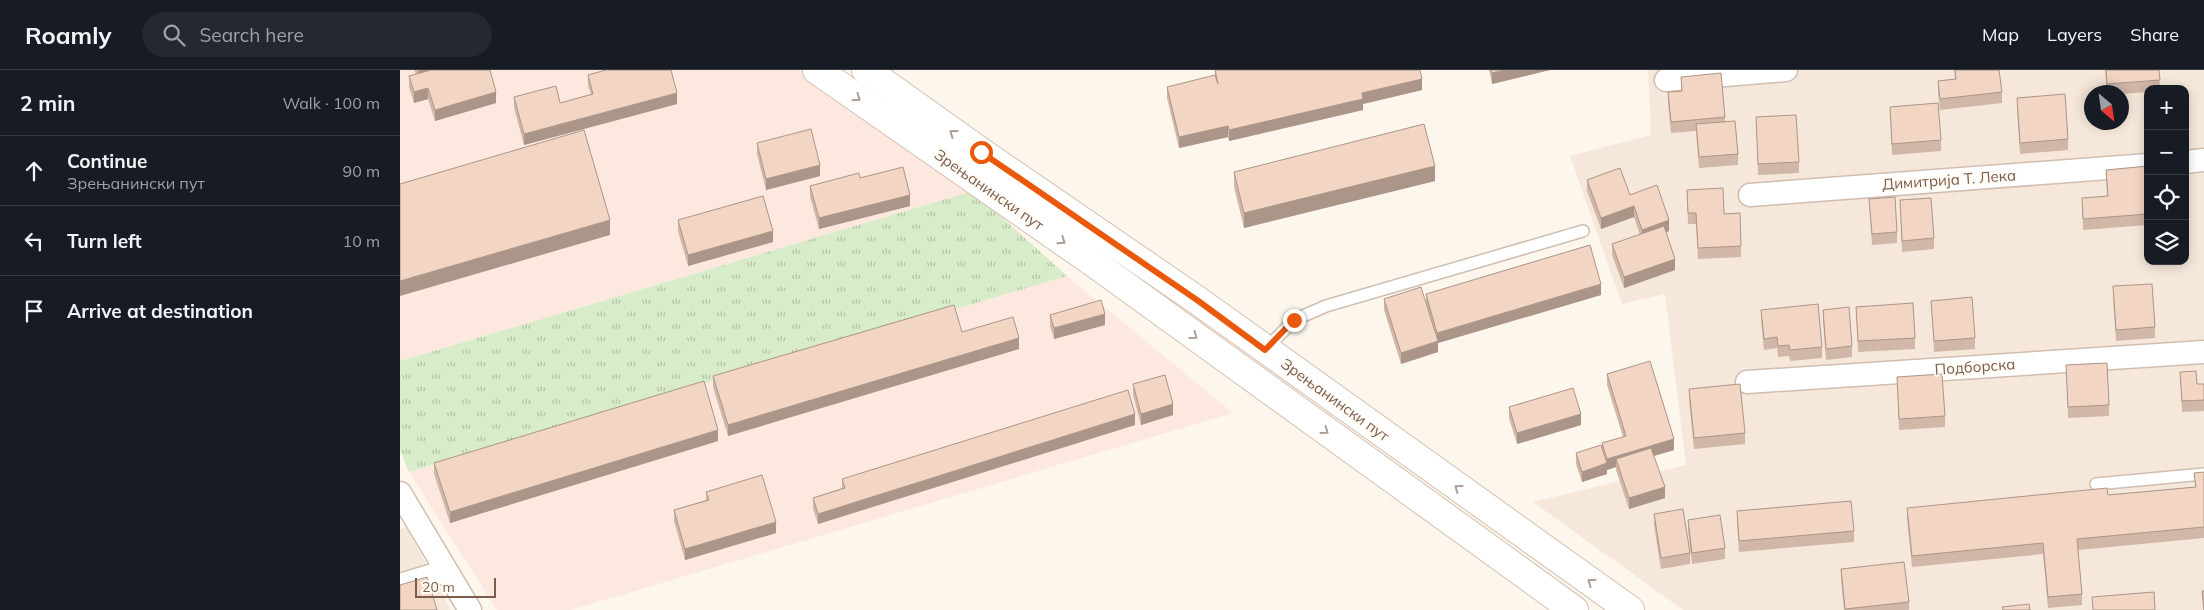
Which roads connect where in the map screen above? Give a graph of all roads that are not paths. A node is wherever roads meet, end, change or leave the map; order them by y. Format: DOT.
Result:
graph roads {
  1 [pos="816,70"];
  2 [pos="866,70"];
  3 [pos="1786,70"];
  4 [pos="1666,80"];
  5 [pos="2204,160"];
  6 [pos="2189,162"];
  7 [pos="2144,165"];
  8 [pos="1750,195"];
  9 [pos="1583,231"];
  10 [pos="1265,350"];
  11 [pos="2204,352"];
  12 [pos="1747,382"];
  13 [pos="2204,474"];
  14 [pos="2096,484"];
  15 [pos="400,493"];
  16 [pos="446,571"];
  17 [pos="400,586"];
  18 [pos="470,610"];
  19 [pos="1574,610"];
  20 [pos="1630,610"];
  1 -- 19 [label="main road, Зрењанински пут, one-way"];
  10 -- 2 [label="main road, Зрењанински пут, one-way"];
  3 -- 4 [label="street"];
  5 -- 6 [label="street"];
  7 -- 8 [label="street, Димитрија Т. Лека"];
  9 -- 10 [label="lane"];
  20 -- 10 [label="main road, Зрењанински пут, one-way"];
  11 -- 12 [label="street, Подборска"];
  13 -- 14 [label="lane"];
  15 -- 16 [label="street"];
  16 -- 17 [label="street"];
  16 -- 18 [label="street"];
}
